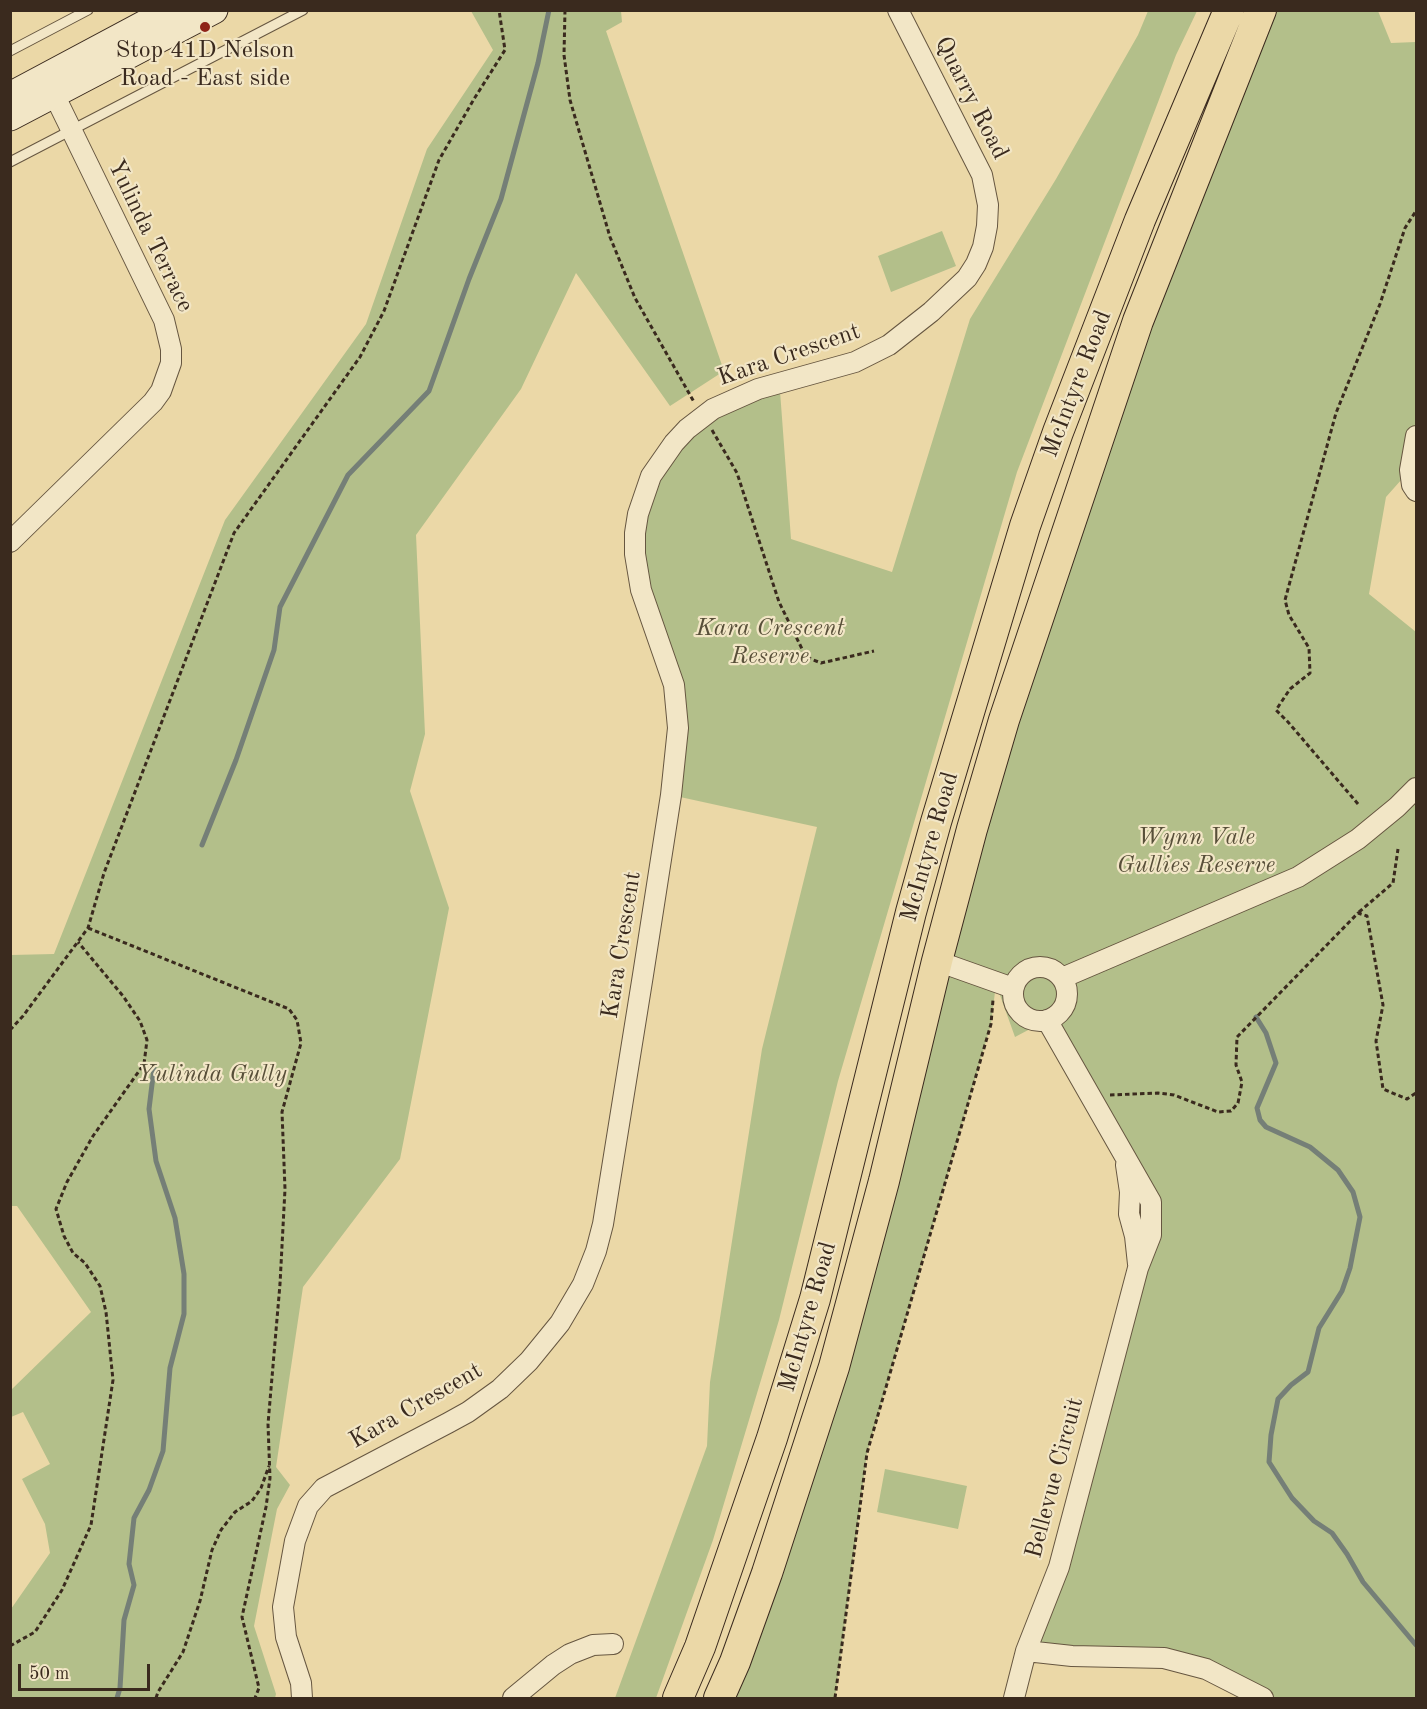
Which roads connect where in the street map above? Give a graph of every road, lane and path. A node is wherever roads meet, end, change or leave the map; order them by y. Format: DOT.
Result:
graph roads {
  1 [pos="88,10"];
  2 [pos="171,10"];
  3 [pos="214,10"];
  4 [pos="303,10"];
  5 [pos="499,10"];
  6 [pos="565,10"];
  7 [pos="898,10"];
  8 [pos="1229,10"];
  9 [pos="1261,10"];
  10 [pos="10,51"];
  11 [pos="50,86"];
  12 [pos="10,96"];
  13 [pos="10,117"];
  14 [pos="70,131"];
  15 [pos="10,162"];
  16 [pos="1416,211"];
  17 [pos="983,247"];
  18 [pos="702,417"];
  19 [pos="1416,436"];
  20 [pos="1416,491"];
  21 [pos="10,542"];
  22 [pos="874,651"];
  23 [pos="1416,788"];
  24 [pos="1358,804"];
  25 [pos="1398,849"];
  26 [pos="911,912"];
  27 [pos="1358,913"];
  28 [pos="88,928"];
  29 [pos="78,942"];
  30 [pos="937,961"];
  31 [pos="1062,978"];
  32 [pos="1004,985"];
  33 [pos="890,993"];
  34 [pos="1047,1020"];
  35 [pos="10,1030"];
  36 [pos="1416,1093"];
  37 [pos="1090,1096"];
  38 [pos="270,1465"];
  39 [pos="613,1644"];
  40 [pos="10,1646"];
  41 [pos="1026,1651"];
  42 [pos="156,1698"];
  43 [pos="255,1698"];
  44 [pos="302,1698"];
  45 [pos="513,1698"];
  46 [pos="678,1698"];
  47 [pos="719,1698"];
  48 [pos="835,1698"];
  49 [pos="1014,1698"];
  50 [pos="1263,1698"];
  1 -- 10 [label="lane"];
  2 -- 11 [label="main road"];
  3 -- 11 [label="main road"];
  4 -- 14 [label="lane"];
  5 -- 28 [label="path"];
  6 -- 18 [label="path"];
  7 -- 17 [label="street, Quarry Road"];
  8 -- 26 [label="main road, McIntyre Road"];
  9 -- 30 [label="main road, McIntyre Road"];
  11 -- 12 [label="main road"];
  11 -- 13 [label="main road"];
  11 -- 14 [label="street, Yulinda Terrace"];
  14 -- 15 [label="lane"];
  14 -- 21 [label="street, Yulinda Terrace"];
  16 -- 24 [label="path"];
  17 -- 18 [label="street, Kara Crescent"];
  18 -- 22 [label="path"];
  18 -- 44 [label="street, Kara Crescent"];
  19 -- 20 [label="street"];
  23 -- 31 [label="street"];
  25 -- 27 [label="path"];
  26 -- 30 [label="main road"];
  26 -- 33 [label="main road, McIntyre Road"];
  27 -- 36 [label="path"];
  27 -- 37 [label="path"];
  28 -- 29 [label="path"];
  28 -- 38 [label="path"];
  29 -- 35 [label="path"];
  29 -- 40 [label="path"];
  30 -- 32 [label="street"];
  30 -- 33 [label="main road"];
  30 -- 47 [label="main road, McIntyre Road"];
  31 -- 32 [label="street"];
  31 -- 34 [label="street"];
  32 -- 34 [label="street"];
  32 -- 48 [label="path"];
  33 -- 46 [label="main road, McIntyre Road"];
  34 -- 37 [label="street, Bellevue Circuit"];
  37 -- 41 [label="street, Bellevue Circuit"];
  38 -- 42 [label="path"];
  38 -- 43 [label="path"];
  39 -- 45 [label="street"];
  41 -- 49 [label="street, Bellevue Circuit"];
  41 -- 50 [label="street"];
}
